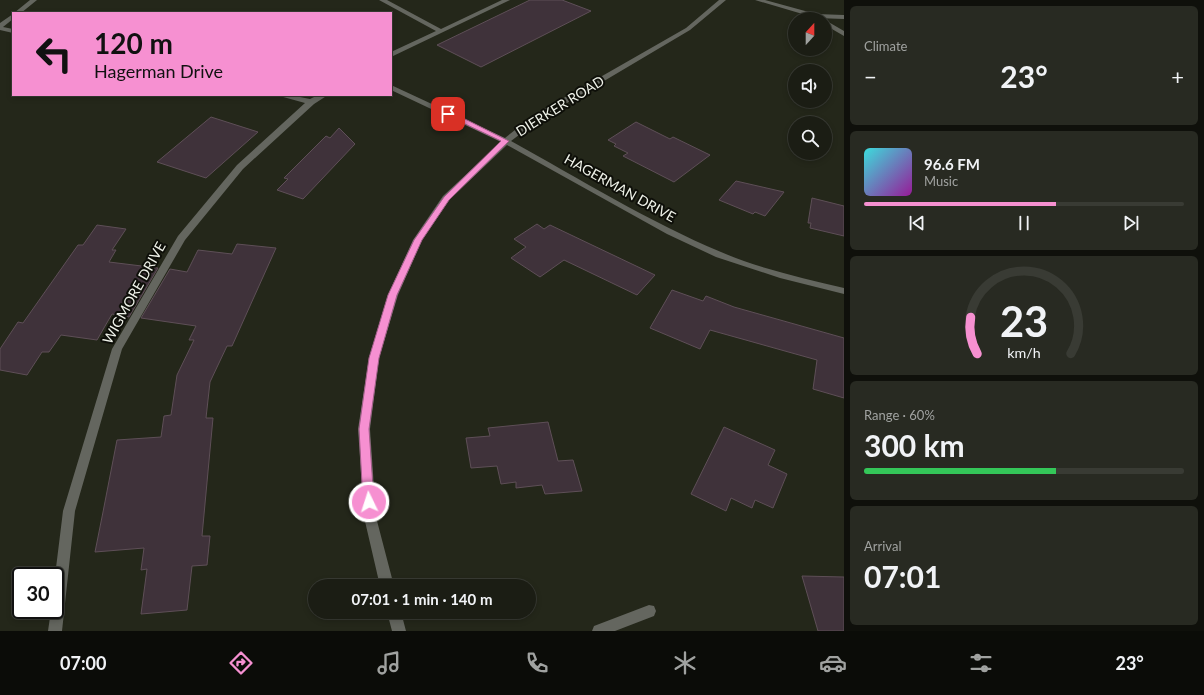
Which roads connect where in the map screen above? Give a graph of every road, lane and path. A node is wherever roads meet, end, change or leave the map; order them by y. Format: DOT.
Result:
graph roads {
  1 [pos="34,0"];
  2 [pos="382,0"];
  3 [pos="507,0"];
  4 [pos="723,0"];
  5 [pos="758,0"];
  6 [pos="18,12"];
  7 [pos="798,12"];
  8 [pos="844,16"];
  9 [pos="12,17"];
  10 [pos="832,17"];
  11 [pos="832,26"];
  12 [pos="0,27"];
  13 [pos="12,31"];
  14 [pos="440,31"];
  15 [pos="844,34"];
  16 [pos="392,55"];
  17 [pos="392,87"];
  18 [pos="284,96"];
  19 [pos="322,96"];
  20 [pos="311,102"];
  21 [pos="506,141"];
  22 [pos="844,291"];
  23 [pos="385,579"];
  24 [pos="648,611"];
  25 [pos="396,619"];
  26 [pos="55,631"];
  27 [pos="399,631"];
  28 [pos="598,631"];
  1 -- 6 [label="street"];
  2 -- 14 [label="street"];
  3 -- 14 [label="street"];
  4 -- 21 [label="street, DIERKER ROAD"];
  5 -- 7 [label="street"];
  8 -- 10 [label="street"];
  9 -- 12 [label="street"];
  11 -- 15 [label="street"];
  12 -- 13 [label="street"];
  14 -- 16 [label="street"];
  17 -- 21 [label="street, HAGERMAN DRIVE"];
  18 -- 20 [label="street"];
  19 -- 20 [label="street, WIGMORE DRIVE"];
  20 -- 26 [label="street, WIGMORE DRIVE"];
  21 -- 22 [label="street, HAGERMAN DRIVE"];
  21 -- 23 [label="street, DIERKER ROAD"];
  24 -- 28 [label="street"];
  25 -- 27 [label="street"];
}
